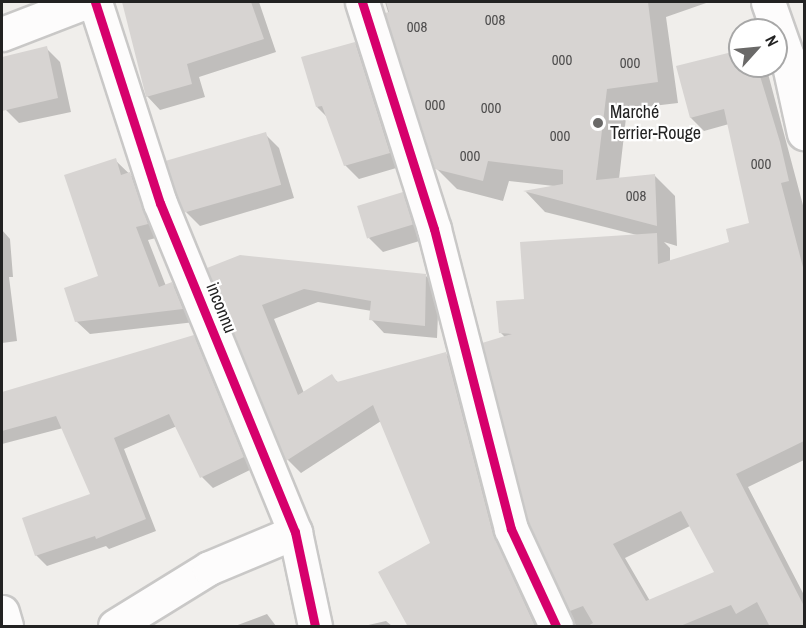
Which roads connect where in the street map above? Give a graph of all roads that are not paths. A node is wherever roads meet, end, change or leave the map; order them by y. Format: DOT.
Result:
graph roads {
  1 [pos="85,2"];
  2 [pos="95,2"];
  3 [pos="362,2"];
  4 [pos="768,2"];
  5 [pos="2,34"];
  6 [pos="804,134"];
  7 [pos="295,532"];
  8 [pos="2,612"];
  9 [pos="6,627"];
  10 [pos="115,627"];
  11 [pos="315,627"];
  12 [pos="556,627"];
  1 -- 5 [label="street"];
  2 -- 7 [label="street, inconnu"];
  3 -- 12 [label="street"];
  4 -- 6 [label="street"];
  7 -- 10 [label="street"];
  7 -- 11 [label="street, inconnu"];
  8 -- 9 [label="street"];
}
